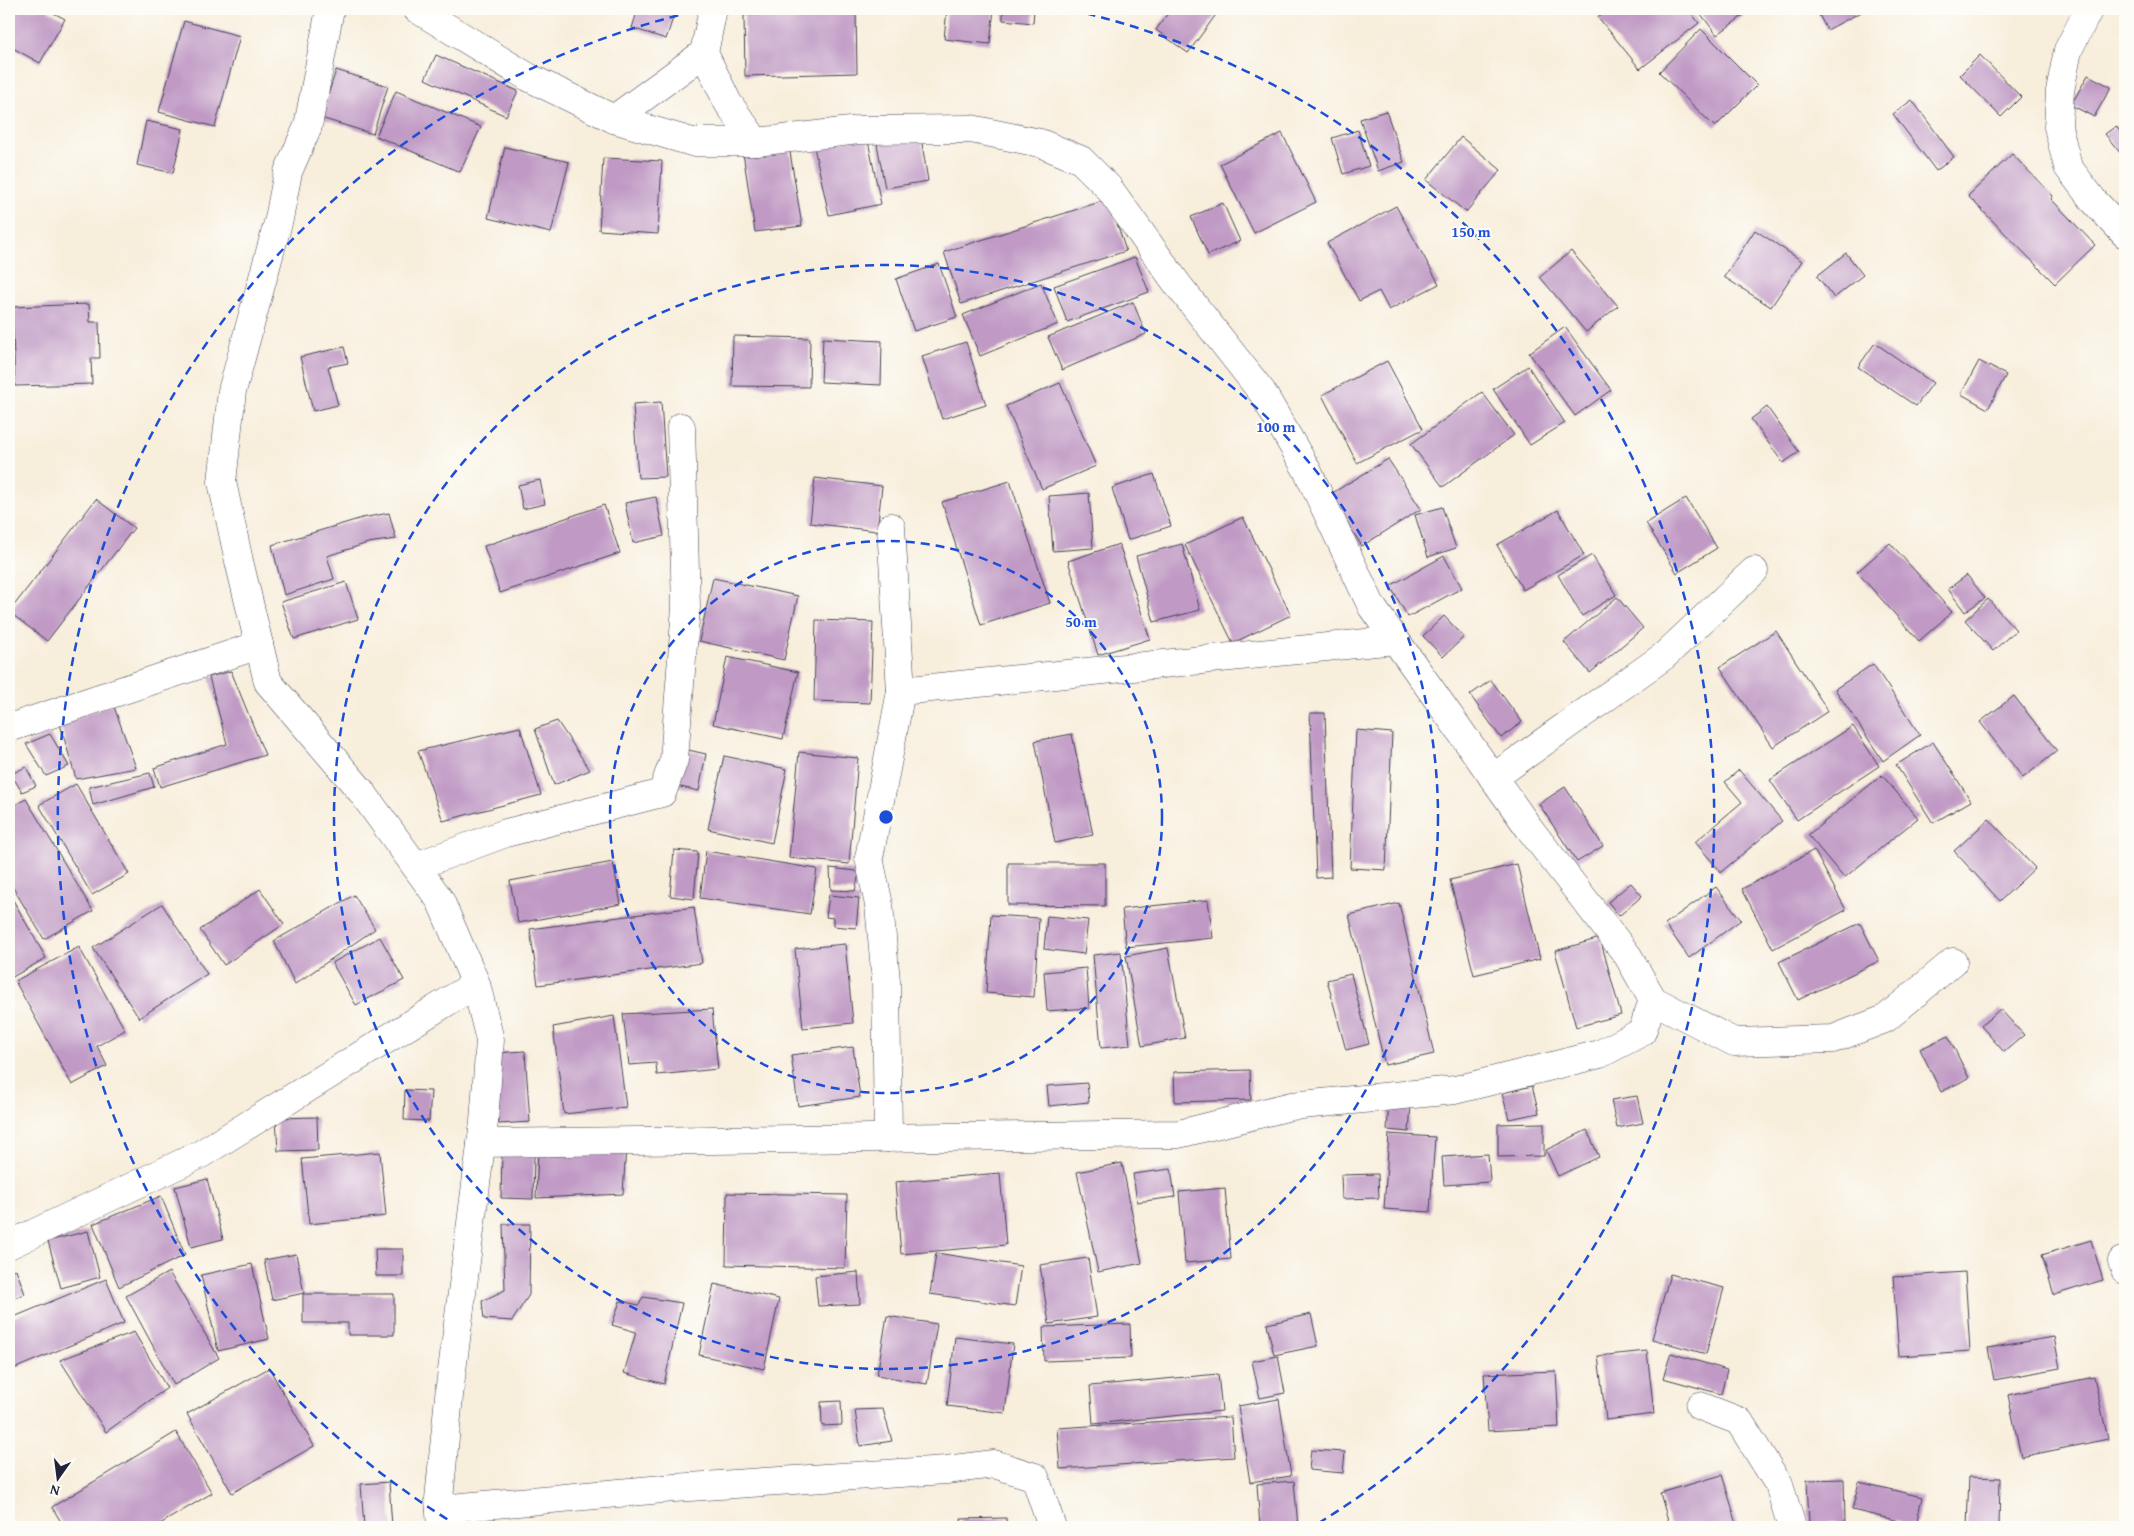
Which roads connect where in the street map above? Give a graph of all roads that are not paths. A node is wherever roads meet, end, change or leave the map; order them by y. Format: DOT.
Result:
graph roads {
  1 [pos="330,9"];
  2 [pos="417,9"];
  3 [pos="713,9"];
  4 [pos="2089,9"];
  5 [pos="704,53"];
  6 [pos="614,119"];
  7 [pos="756,142"];
  8 [pos="2125,234"];
  9 [pos="681,427"];
  10 [pos="891,527"];
  11 [pos="1754,571"];
  12 [pos="1395,640"];
  13 [pos="259,645"];
  14 [pos="901,690"];
  15 [pos="9,728"];
  16 [pos="1493,778"];
  17 [pos="416,866"];
  18 [pos="1954,962"];
  19 [pos="476,984"];
  20 [pos="1653,1000"];
  21 [pos="888,1138"];
  22 [pos="481,1143"];
  23 [pos="9,1245"];
  24 [pos="1700,1406"];
  25 [pos="440,1518"];
  26 [pos="1052,1527"];
  27 [pos="1792,1527"];
  1 -- 13 [label="street"];
  2 -- 6 [label="street"];
  3 -- 5 [label="street"];
  4 -- 8 [label="street"];
  5 -- 6 [label="street"];
  5 -- 7 [label="street"];
  6 -- 7 [label="street"];
  7 -- 12 [label="street"];
  9 -- 17 [label="street"];
  10 -- 14 [label="street"];
  11 -- 16 [label="street"];
  12 -- 14 [label="street"];
  12 -- 16 [label="street"];
  13 -- 15 [label="street"];
  13 -- 17 [label="street"];
  14 -- 21 [label="street"];
  16 -- 20 [label="street"];
  17 -- 19 [label="street"];
  18 -- 20 [label="street"];
  19 -- 22 [label="street"];
  19 -- 23 [label="street"];
  20 -- 21 [label="street"];
  21 -- 22 [label="street"];
  22 -- 25 [label="street"];
  24 -- 27 [label="street"];
  25 -- 26 [label="street"];
}
